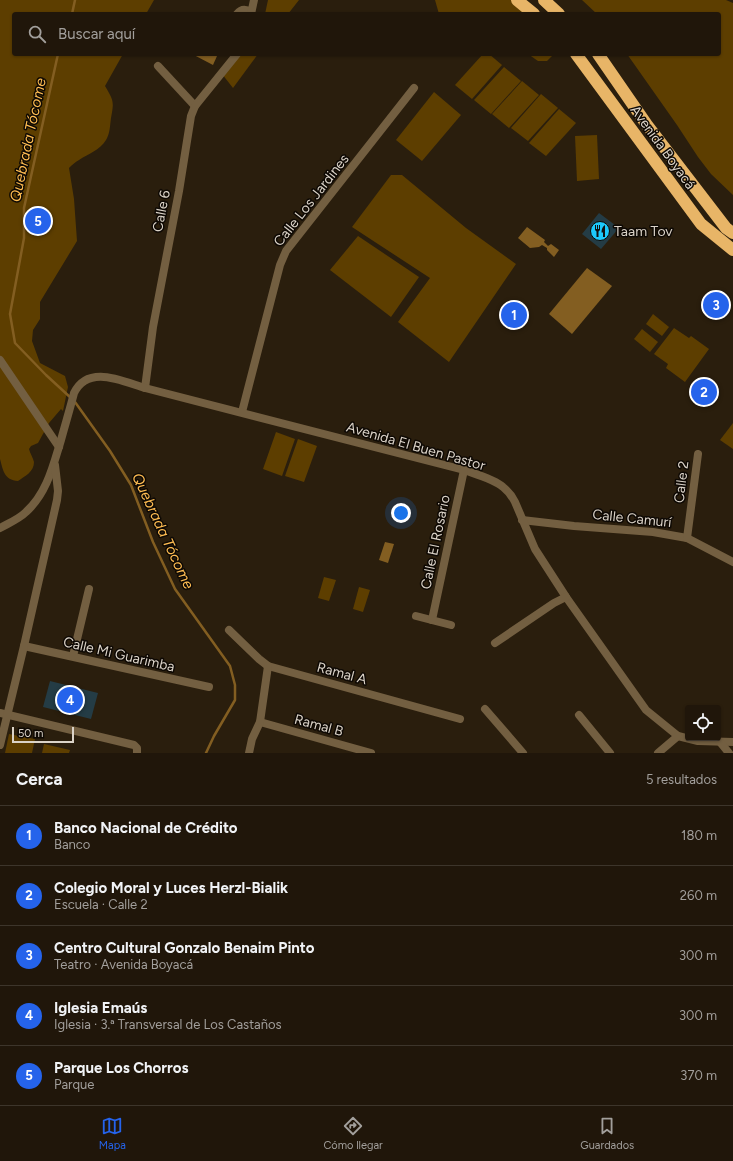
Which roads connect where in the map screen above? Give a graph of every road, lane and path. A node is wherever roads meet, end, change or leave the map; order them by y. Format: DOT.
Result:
graph roads {
  1 [pos="254,0"];
  2 [pos="517,0"];
  3 [pos="544,0"];
  4 [pos="240,12"];
  5 [pos="249,12"];
  6 [pos="251,12"];
  7 [pos="532,12"];
  8 [pos="557,12"];
  9 [pos="235,56"];
  10 [pos="577,56"];
  11 [pos="599,56"];
  12 [pos="158,66"];
  13 [pos="414,88"];
  14 [pos="195,106"];
  15 [pos="733,233"];
  16 [pos="733,250"];
  17 [pos="0,360"];
  18 [pos="145,388"];
  19 [pos="242,412"];
  20 [pos="59,447"];
  21 [pos="698,454"];
  22 [pos="55,461"];
  23 [pos="464,470"];
  24 [pos="522,520"];
  25 [pos="0,528"];
  26 [pos="687,538"];
  27 [pos="733,562"];
  28 [pos="89,590"];
  29 [pos="566,597"];
  30 [pos="416,616"];
  31 [pos="432,620"];
  32 [pos="451,625"];
  33 [pos="229,630"];
  34 [pos="495,643"];
  35 [pos="24,646"];
  36 [pos="73,656"];
  37 [pos="268,666"];
  38 [pos="209,687"];
  39 [pos="486,709"];
  40 [pos="4,714"];
  41 [pos="579,715"];
  42 [pos="460,718"];
  43 [pos="260,722"];
  44 [pos="678,736"];
  45 [pos="720,742"];
  46 [pos="733,742"];
  47 [pos="0,745"];
  48 [pos="137,753"];
  49 [pos="249,753"];
  50 [pos="371,753"];
  51 [pos="523,753"];
  52 [pos="610,753"];
  53 [pos="658,753"];
  54 [pos="729,753"];
  1 -- 6 [label="street"];
  2 -- 7 [label="highway"];
  3 -- 8 [label="highway"];
  4 -- 5 [label="street"];
  9 -- 14 [label="street, Calle 6"];
  10 -- 16 [label="highway, Avenida Boyacá"];
  11 -- 15 [label="highway, Avenida Boyacá"];
  12 -- 14 [label="street"];
  13 -- 19 [label="street, Calle Los Jardines"];
  14 -- 18 [label="street, Calle 6"];
  17 -- 20 [label="street"];
  18 -- 19 [label="street, Avenida El Buen Pastor"];
  18 -- 20 [label="street, Avenida El Buen Pastor"];
  19 -- 23 [label="street, Avenida El Buen Pastor"];
  20 -- 22 [label="street, Avenida El Buen Pastor"];
  21 -- 26 [label="street, Calle 2"];
  22 -- 25 [label="street, Avenida El Buen Pastor"];
  22 -- 35 [label="street"];
  23 -- 24 [label="street, Avenida El Buen Pastor"];
  23 -- 31 [label="street, Calle El Rosario"];
  24 -- 26 [label="street, Calle Camurí"];
  24 -- 29 [label="street, Avenida El Buen Pastor"];
  26 -- 27 [label="street, Calle Camurí"];
  28 -- 36 [label="street"];
  29 -- 34 [label="street"];
  29 -- 44 [label="street, Avenida El Buen Pastor"];
  30 -- 31 [label="street"];
  31 -- 32 [label="street"];
  33 -- 37 [label="street, Ramal A"];
  35 -- 36 [label="street, Calle Mi Guarimba"];
  35 -- 40 [label="street"];
  36 -- 38 [label="street, Calle Mi Guarimba"];
  37 -- 42 [label="street, Ramal A"];
  37 -- 43 [label="street"];
  39 -- 51 [label="street"];
  40 -- 47 [label="street"];
  40 -- 48 [label="street"];
  41 -- 52 [label="street"];
  43 -- 49 [label="street"];
  43 -- 50 [label="street, Ramal B"];
  44 -- 45 [label="street, Avenida El Buen Pastor"];
  44 -- 53 [label="street"];
  45 -- 46 [label="street, Avenida El Buen Pastor"];
  45 -- 54 [label="street"];
}
